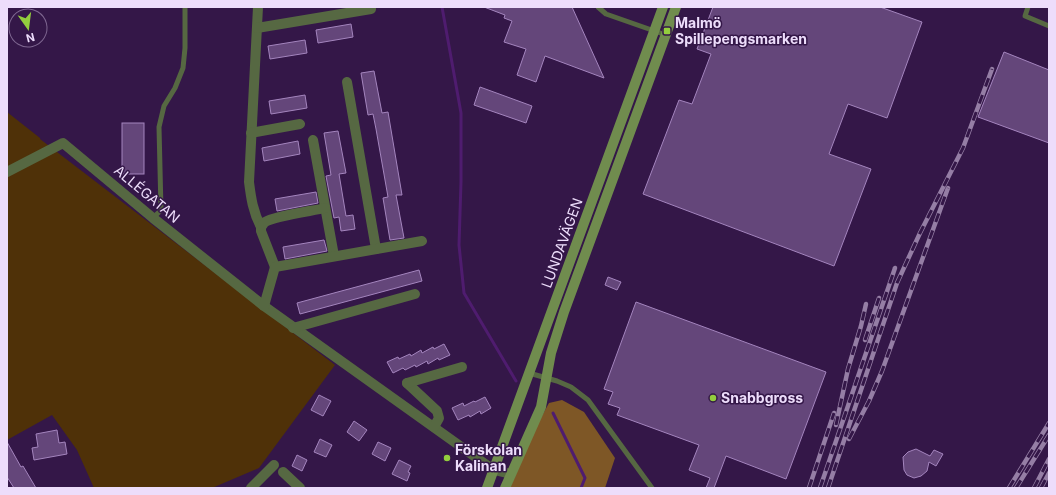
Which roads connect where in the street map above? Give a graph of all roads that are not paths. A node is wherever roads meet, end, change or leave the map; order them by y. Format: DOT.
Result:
graph roads {
  1 [pos="185,7"];
  2 [pos="258,7"];
  3 [pos="598,7"];
  4 [pos="663,7"];
  5 [pos="676,7"];
  6 [pos="1028,7"];
  7 [pos="371,9"];
  8 [pos="1049,26"];
  9 [pos="257,28"];
  10 [pos="654,31"];
  11 [pos="666,35"];
  12 [pos="347,82"];
  13 [pos="300,124"];
  14 [pos="251,133"];
  15 [pos="313,140"];
  16 [pos="7,172"];
  17 [pos="326,208"];
  18 [pos="153,218"];
  19 [pos="261,227"];
  20 [pos="422,241"];
  21 [pos="376,249"];
  22 [pos="334,256"];
  23 [pos="276,268"];
  24 [pos="415,294"];
  25 [pos="264,306"];
  26 [pos="293,328"];
  27 [pos="462,366"];
  28 [pos="530,373"];
  29 [pos="546,377"];
  30 [pos="434,427"];
  31 [pos="274,465"];
  32 [pos="494,470"];
  33 [pos="283,472"];
  34 [pos="511,474"];
  35 [pos="250,488"];
  36 [pos="300,488"];
  37 [pos="487,488"];
  38 [pos="505,488"];
  39 [pos="652,488"];
  1 -- 18 [label="lane"];
  2 -- 9 [label="street"];
  3 -- 10 [label="lane"];
  4 -- 10 [label="main road, LUNDAVÄGEN"];
  5 -- 11 [label="main road, LUNDAVÄGEN"];
  6 -- 8 [label="lane"];
  7 -- 9 [label="street"];
  9 -- 14 [label="street"];
  10 -- 11 [label="lane"];
  10 -- 28 [label="main road, LUNDAVÄGEN"];
  11 -- 29 [label="main road, LUNDAVÄGEN"];
  12 -- 21 [label="street"];
  13 -- 14 [label="street"];
  14 -- 19 [label="street"];
  15 -- 17 [label="street"];
  16 -- 18 [label="street, ALLÉGATAN"];
  17 -- 19 [label="street"];
  17 -- 22 [label="street"];
  18 -- 25 [label="street, ALLÉGATAN"];
  19 -- 23 [label="street"];
  20 -- 21 [label="street"];
  21 -- 22 [label="street"];
  22 -- 23 [label="street"];
  23 -- 25 [label="street"];
  24 -- 26 [label="street"];
  25 -- 26 [label="street, ALLÉGATAN"];
  26 -- 30 [label="street, ALLÉGATAN"];
  27 -- 30 [label="street"];
  28 -- 29 [label="lane"];
  28 -- 32 [label="main road, LUNDAVÄGEN"];
  29 -- 34 [label="main road, LUNDAVÄGEN"];
  29 -- 39 [label="lane"];
  30 -- 32 [label="street, ALLÉGATAN"];
  31 -- 35 [label="street"];
  32 -- 34 [label="street, ALLÉGATAN"];
  32 -- 37 [label="main road, LUNDAVÄGEN"];
  33 -- 36 [label="street"];
  34 -- 38 [label="main road, LUNDAVÄGEN"];
}
